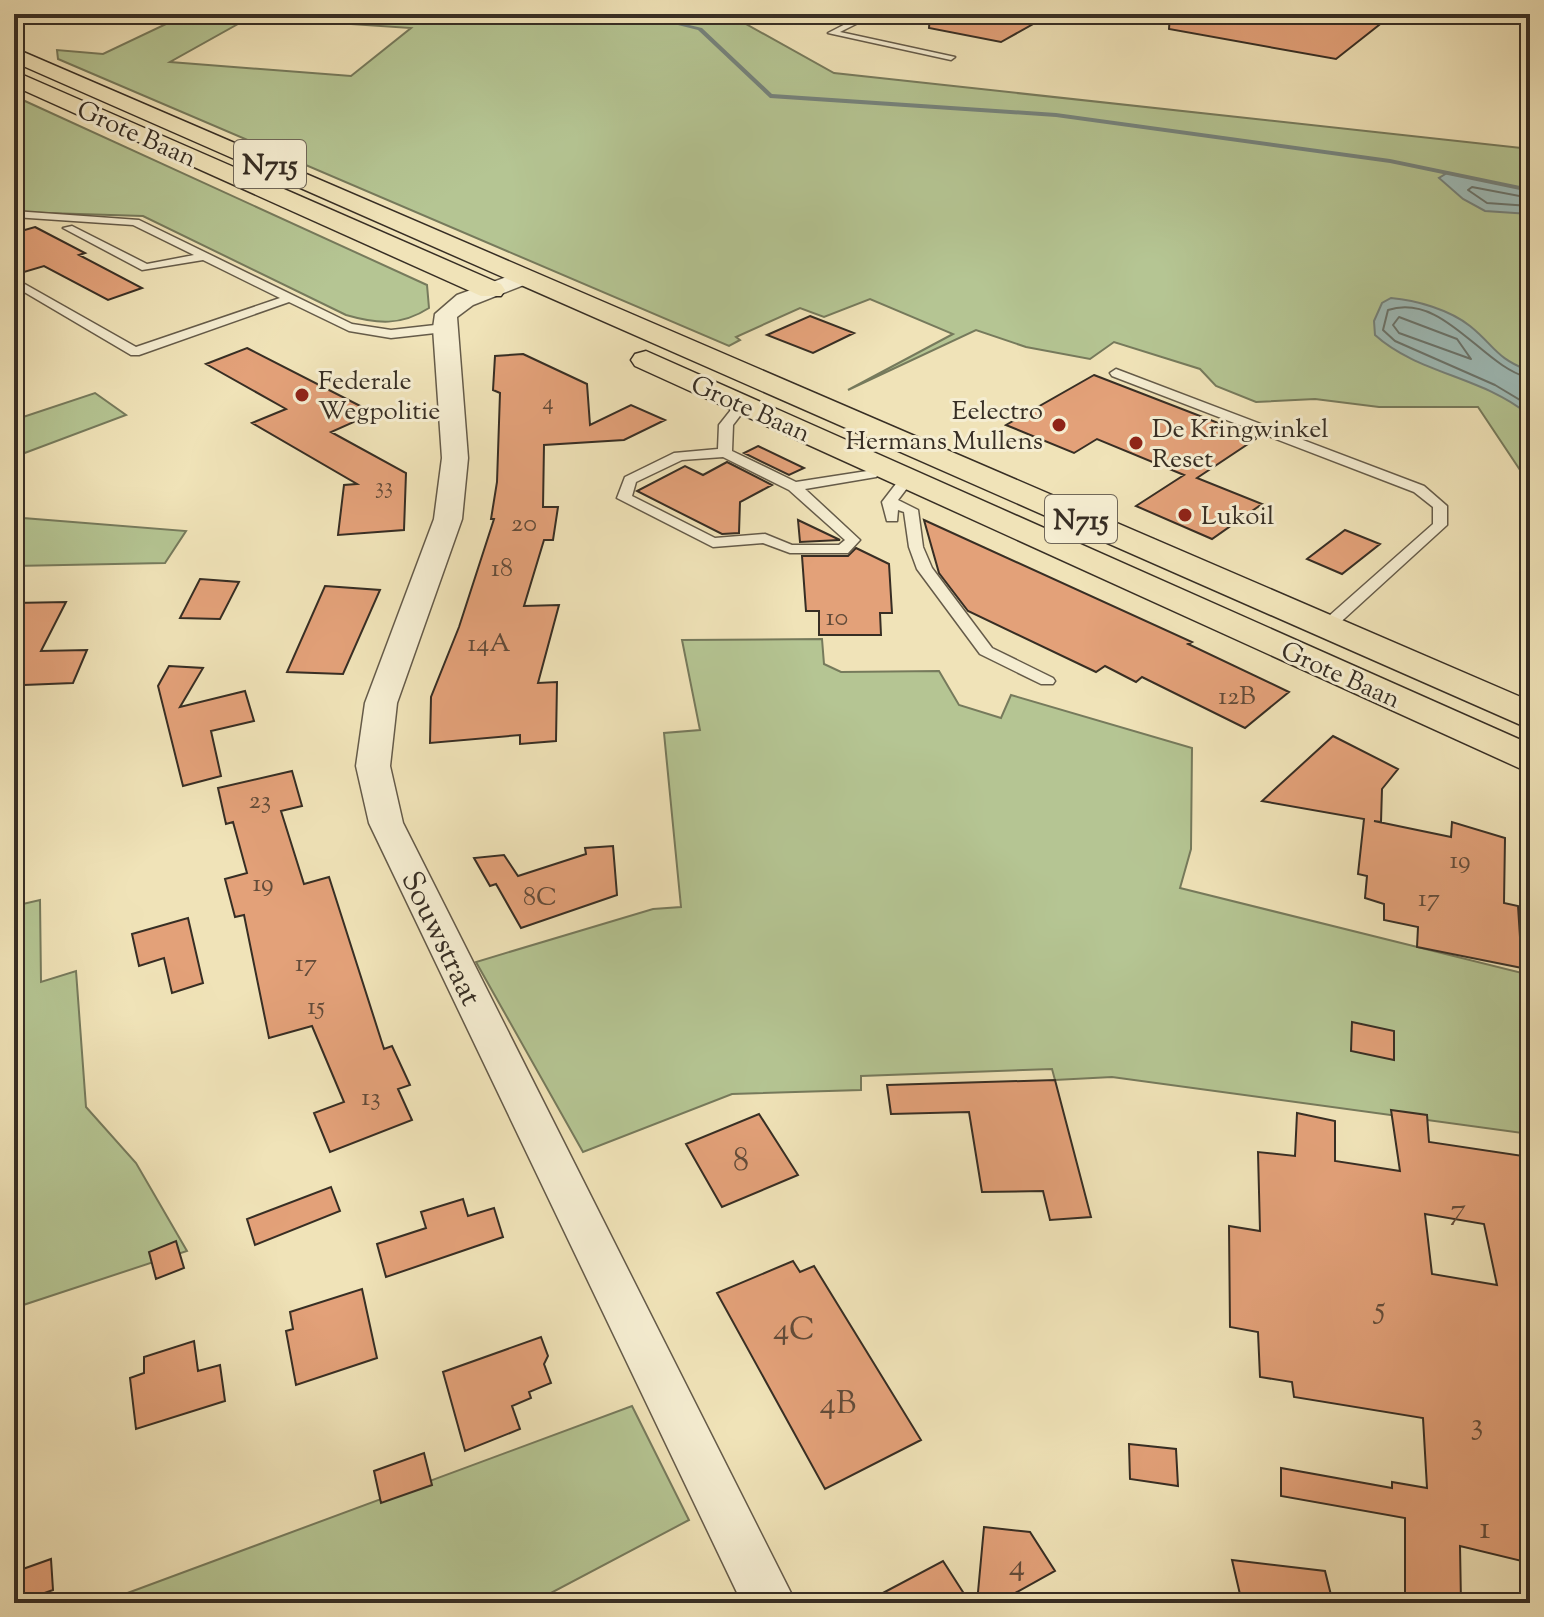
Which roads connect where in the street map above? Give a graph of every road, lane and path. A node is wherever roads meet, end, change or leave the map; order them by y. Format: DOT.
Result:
graph roads {
  1 [pos="872,14"];
  2 [pos="14,54"];
  3 [pos="951,57"];
  4 [pos="14,78"];
  5 [pos="14,214"];
  6 [pos="68,228"];
  7 [pos="206,256"];
  8 [pos="526,276"];
  9 [pos="14,281"];
  10 [pos="491,290"];
  11 [pos="290,298"];
  12 [pos="444,328"];
  13 [pos="1116,373"];
  14 [pos="743,404"];
  15 [pos="725,453"];
  16 [pos="794,487"];
  17 [pos="892,491"];
  18 [pos="1327,626"];
  19 [pos="1047,681"];
  20 [pos="1530,716"];
  21 [pos="1530,760"];
  22 [pos="770,1603"];
  1 -- 3 [label="lane"];
  2 -- 8 [label="main road, Grote Baan / N715"];
  4 -- 10 [label="main road, Grote Baan / N715"];
  5 -- 7 [label="lane"];
  6 -- 7 [label="lane"];
  7 -- 11 [label="lane"];
  8 -- 10 [label="street"];
  8 -- 18 [label="main road, Grote Baan / N715"];
  9 -- 11 [label="lane"];
  10 -- 12 [label="street"];
  10 -- 14 [label="main road, Grote Baan / N715"];
  11 -- 12 [label="lane"];
  12 -- 22 [label="street, Souwstraat"];
  13 -- 18 [label="lane"];
  14 -- 15 [label="lane"];
  14 -- 17 [label="main road, Grote Baan / N715"];
  15 -- 16 [label="lane"];
  15 -- 16 [label="lane"];
  16 -- 17 [label="lane"];
  17 -- 19 [label="lane"];
  17 -- 21 [label="main road, Grote Baan / N715"];
  18 -- 20 [label="main road, Grote Baan / N715"];
}
